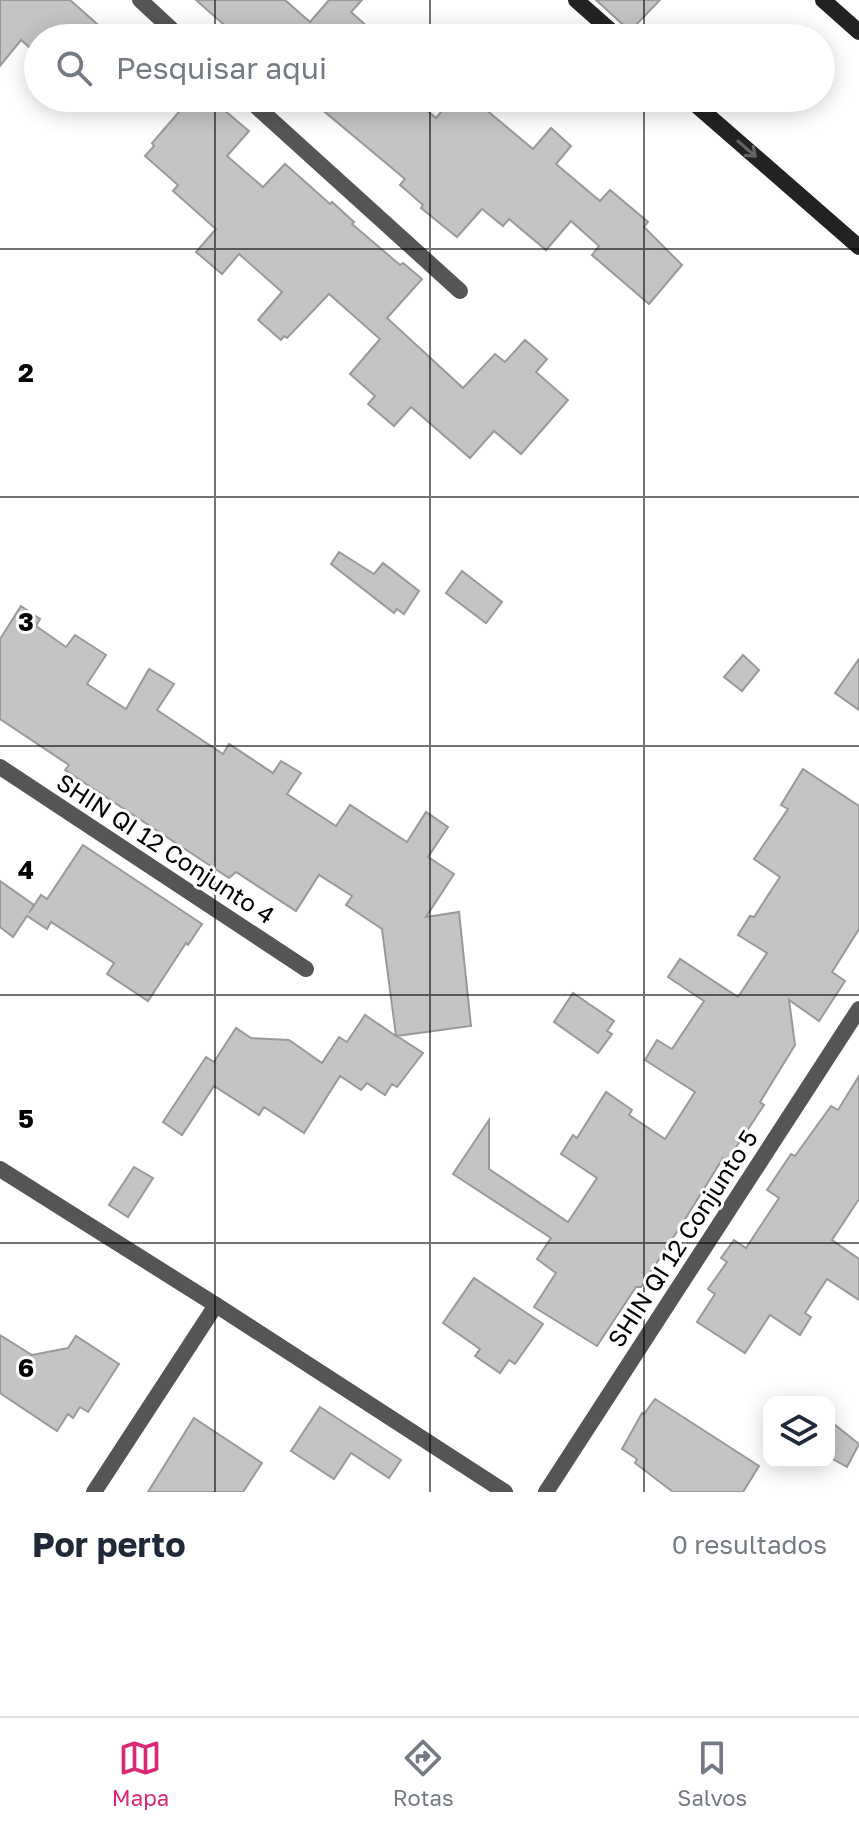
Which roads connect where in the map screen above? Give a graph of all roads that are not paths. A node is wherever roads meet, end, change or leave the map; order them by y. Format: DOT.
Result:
graph roads {
  1 [pos="140,0"];
  2 [pos="576,0"];
  3 [pos="823,0"];
  4 [pos="166,24"];
  5 [pos="603,24"];
  6 [pos="859,32"];
  7 [pos="262,112"];
  8 [pos="704,112"];
  9 [pos="859,247"];
  10 [pos="460,291"];
  11 [pos="0,767"];
  12 [pos="306,969"];
  13 [pos="859,1009"];
  14 [pos="0,1169"];
  15 [pos="216,1305"];
  16 [pos="94,1492"];
  17 [pos="505,1492"];
  18 [pos="546,1492"];
  1 -- 4 [label="street"];
  2 -- 5 [label="main road"];
  3 -- 6 [label="main road"];
  7 -- 10 [label="street"];
  8 -- 9 [label="main road, one-way"];
  11 -- 12 [label="street, SHIN QI 12 Conjunto 4"];
  13 -- 18 [label="street, SHIN QI 12 Conjunto 5"];
  14 -- 15 [label="street"];
  15 -- 16 [label="street"];
  15 -- 17 [label="street"];
}
